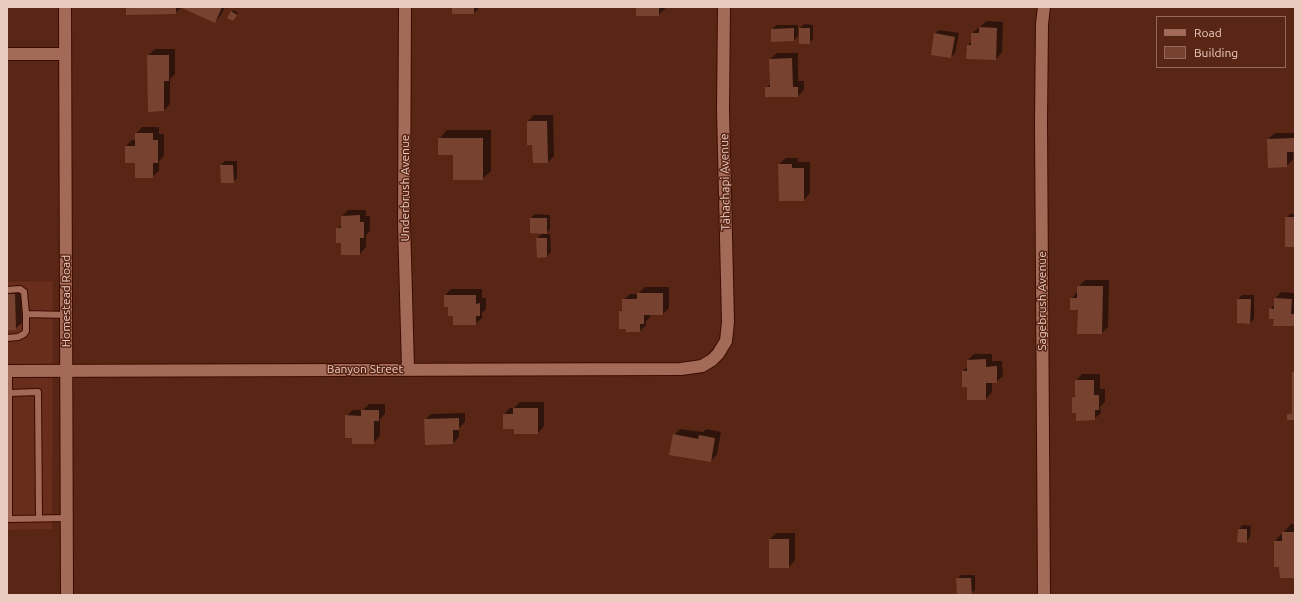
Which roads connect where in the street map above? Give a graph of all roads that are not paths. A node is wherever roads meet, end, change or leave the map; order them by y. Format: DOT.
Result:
graph roads {
  1 [pos="65,7"];
  2 [pos="405,7"];
  3 [pos="724,7"];
  4 [pos="1044,7"];
  5 [pos="7,54"];
  6 [pos="65,54"];
  7 [pos="7,290"];
  8 [pos="26,314"];
  9 [pos="67,315"];
  10 [pos="7,338"];
  11 [pos="718,354"];
  12 [pos="408,369"];
  13 [pos="67,370"];
  14 [pos="8,371"];
  15 [pos="9,393"];
  16 [pos="8,401"];
  17 [pos="39,518"];
  18 [pos="67,518"];
  19 [pos="67,595"];
  20 [pos="1044,595"];
  1 -- 6 [label="street, Homestead Road"];
  2 -- 12 [label="street, Underbrush Avenue"];
  3 -- 11 [label="street, Tahachapi Avenue"];
  4 -- 20 [label="street, Sagebrush Avenue"];
  5 -- 6 [label="street"];
  6 -- 9 [label="street, Homestead Road"];
  7 -- 8 [label="lane"];
  8 -- 9 [label="lane"];
  8 -- 10 [label="lane"];
  9 -- 13 [label="street, Homestead Road"];
  11 -- 12 [label="street, Banyon Street"];
  12 -- 13 [label="street, Banyon Street"];
  13 -- 14 [label="street, Banyon Street"];
  13 -- 18 [label="street, Homestead Road"];
  14 -- 15 [label="lane"];
  15 -- 16 [label="lane"];
  15 -- 17 [label="lane"];
  16 -- 17 [label="lane"];
  17 -- 18 [label="lane"];
  18 -- 19 [label="street, Homestead Road"];
}
